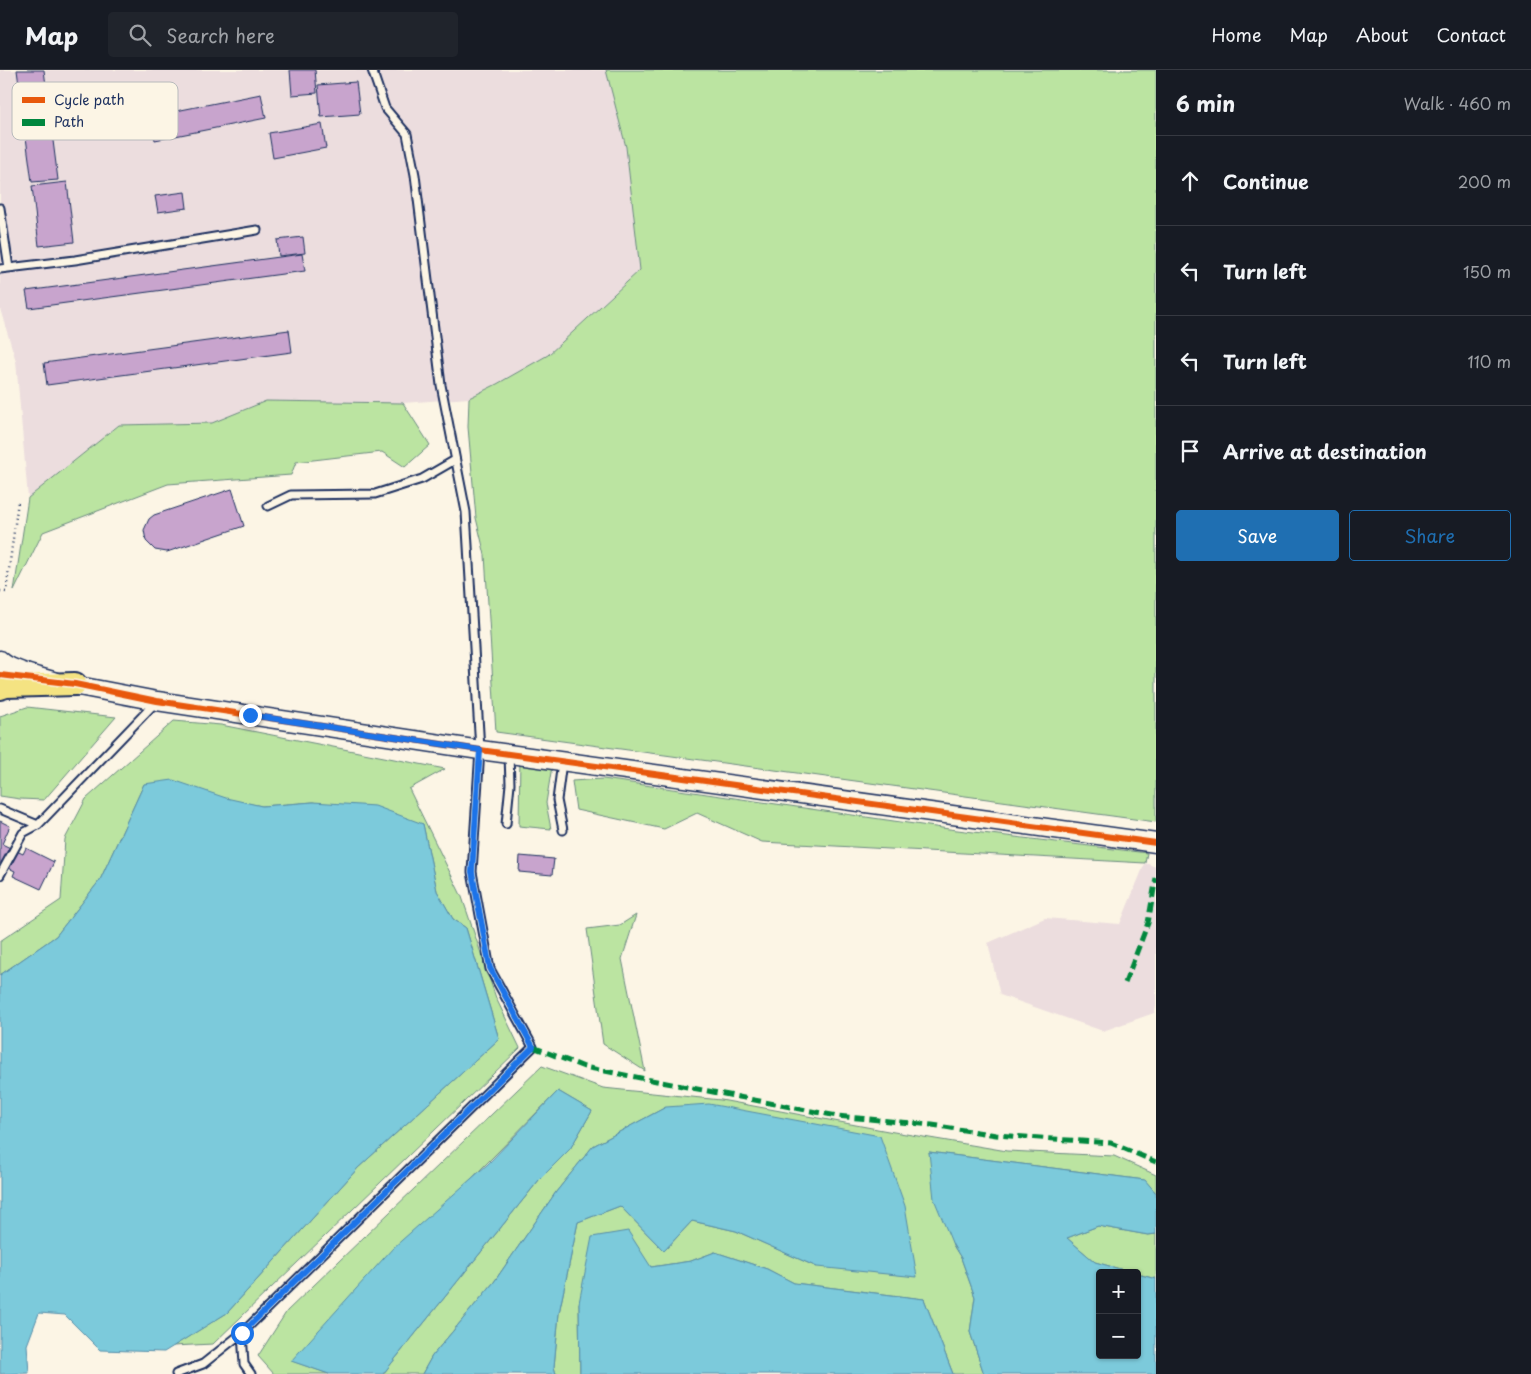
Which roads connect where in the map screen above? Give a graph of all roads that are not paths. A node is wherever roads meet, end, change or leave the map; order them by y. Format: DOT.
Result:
graph roads {
  1 [pos="372,70"];
  2 [pos="0,208"];
  3 [pos="257,230"];
  4 [pos="9,268"];
  5 [pos="0,269"];
  6 [pos="455,460"];
  7 [pos="268,506"];
  8 [pos="0,660"];
  9 [pos="0,675"];
  10 [pos="65,683"];
  11 [pos="0,688"];
  12 [pos="157,701"];
  13 [pos="480,750"];
  14 [pos="509,754"];
  15 [pos="562,762"];
  16 [pos="0,809"];
  17 [pos="506,824"];
  18 [pos="38,825"];
  19 [pos="563,830"];
  20 [pos="1156,843"];
  21 [pos="0,875"];
  22 [pos="242,1333"];
  23 [pos="176,1374"];
  24 [pos="251,1374"];
  1 -- 6 [label="lane"];
  2 -- 4 [label="lane"];
  3 -- 4 [label="lane"];
  4 -- 5 [label="lane"];
  6 -- 7 [label="lane"];
  6 -- 13 [label="lane"];
  8 -- 10 [label="street"];
  9 -- 10 [label="street"];
  10 -- 11 [label="highway"];
  10 -- 12 [label="street"];
  12 -- 13 [label="street"];
  12 -- 18 [label="lane"];
  13 -- 14 [label="street"];
  13 -- 22 [label="lane"];
  14 -- 15 [label="street"];
  14 -- 17 [label="lane"];
  15 -- 19 [label="lane"];
  15 -- 20 [label="street"];
  16 -- 18 [label="lane"];
  18 -- 21 [label="lane"];
  22 -- 23 [label="lane"];
  22 -- 24 [label="lane"];
}
